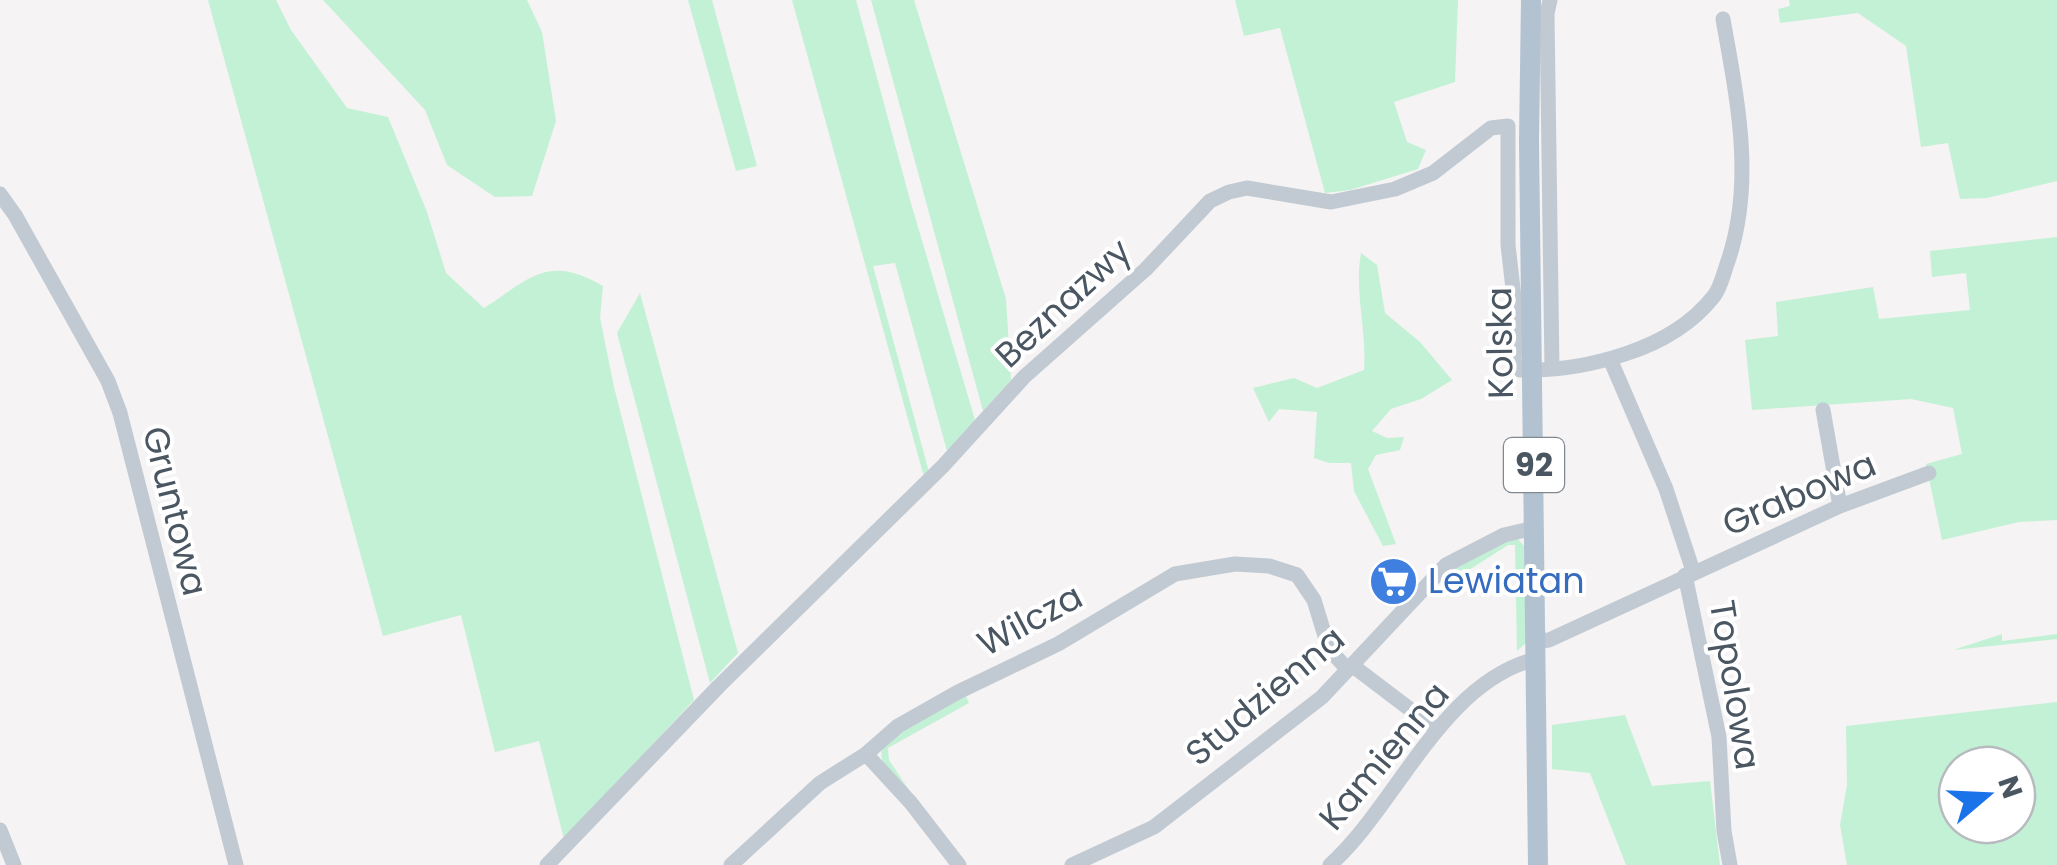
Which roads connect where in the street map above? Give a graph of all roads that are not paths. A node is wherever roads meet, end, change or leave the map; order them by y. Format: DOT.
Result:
graph roads {
  1 [pos="1531,0"];
  2 [pos="1550,0"];
  3 [pos="1723,19"];
  4 [pos="0,194"];
  5 [pos="1610,359"];
  6 [pos="1543,370"];
  7 [pos="1823,410"];
  8 [pos="1930,473"];
  9 [pos="1840,506"];
  10 [pos="1534,528"];
  11 [pos="1689,573"];
  12 [pos="1536,650"];
  13 [pos="1350,668"];
  14 [pos="1436,730"];
  15 [pos="866,754"];
  16 [pos="0,830"];
  17 [pos="14,865"];
  18 [pos="236,865"];
  19 [pos="547,865"];
  20 [pos="731,865"];
  21 [pos="959,865"];
  22 [pos="1072,865"];
  23 [pos="1330,865"];
  24 [pos="1538,865"];
  25 [pos="1730,865"];
  1 -- 6 [label="main road, Kolska / 92"];
  2 -- 6 [label="street"];
  3 -- 5 [label="street"];
  4 -- 18 [label="street, Gruntowa"];
  5 -- 6 [label="street"];
  5 -- 11 [label="street, Topolowa"];
  6 -- 10 [label="main road, Kolska / 92"];
  6 -- 19 [label="street, Beznazwy"];
  7 -- 9 [label="street"];
  8 -- 9 [label="street, Grabowa"];
  9 -- 11 [label="street, Grabowa"];
  10 -- 12 [label="main road, Kolska / 92"];
  10 -- 13 [label="street, Studzienna"];
  11 -- 12 [label="street, Topolowa"];
  11 -- 25 [label="street, Topolowa"];
  12 -- 14 [label="street, Kamienna"];
  12 -- 24 [label="main road, Kolska / 92"];
  13 -- 14 [label="street, Wilcza"];
  13 -- 15 [label="street, Wilcza"];
  13 -- 22 [label="street, Studzienna"];
  14 -- 23 [label="street, Kamienna"];
  15 -- 20 [label="street, Wilcza"];
  15 -- 21 [label="street"];
  16 -- 17 [label="street"];
}
